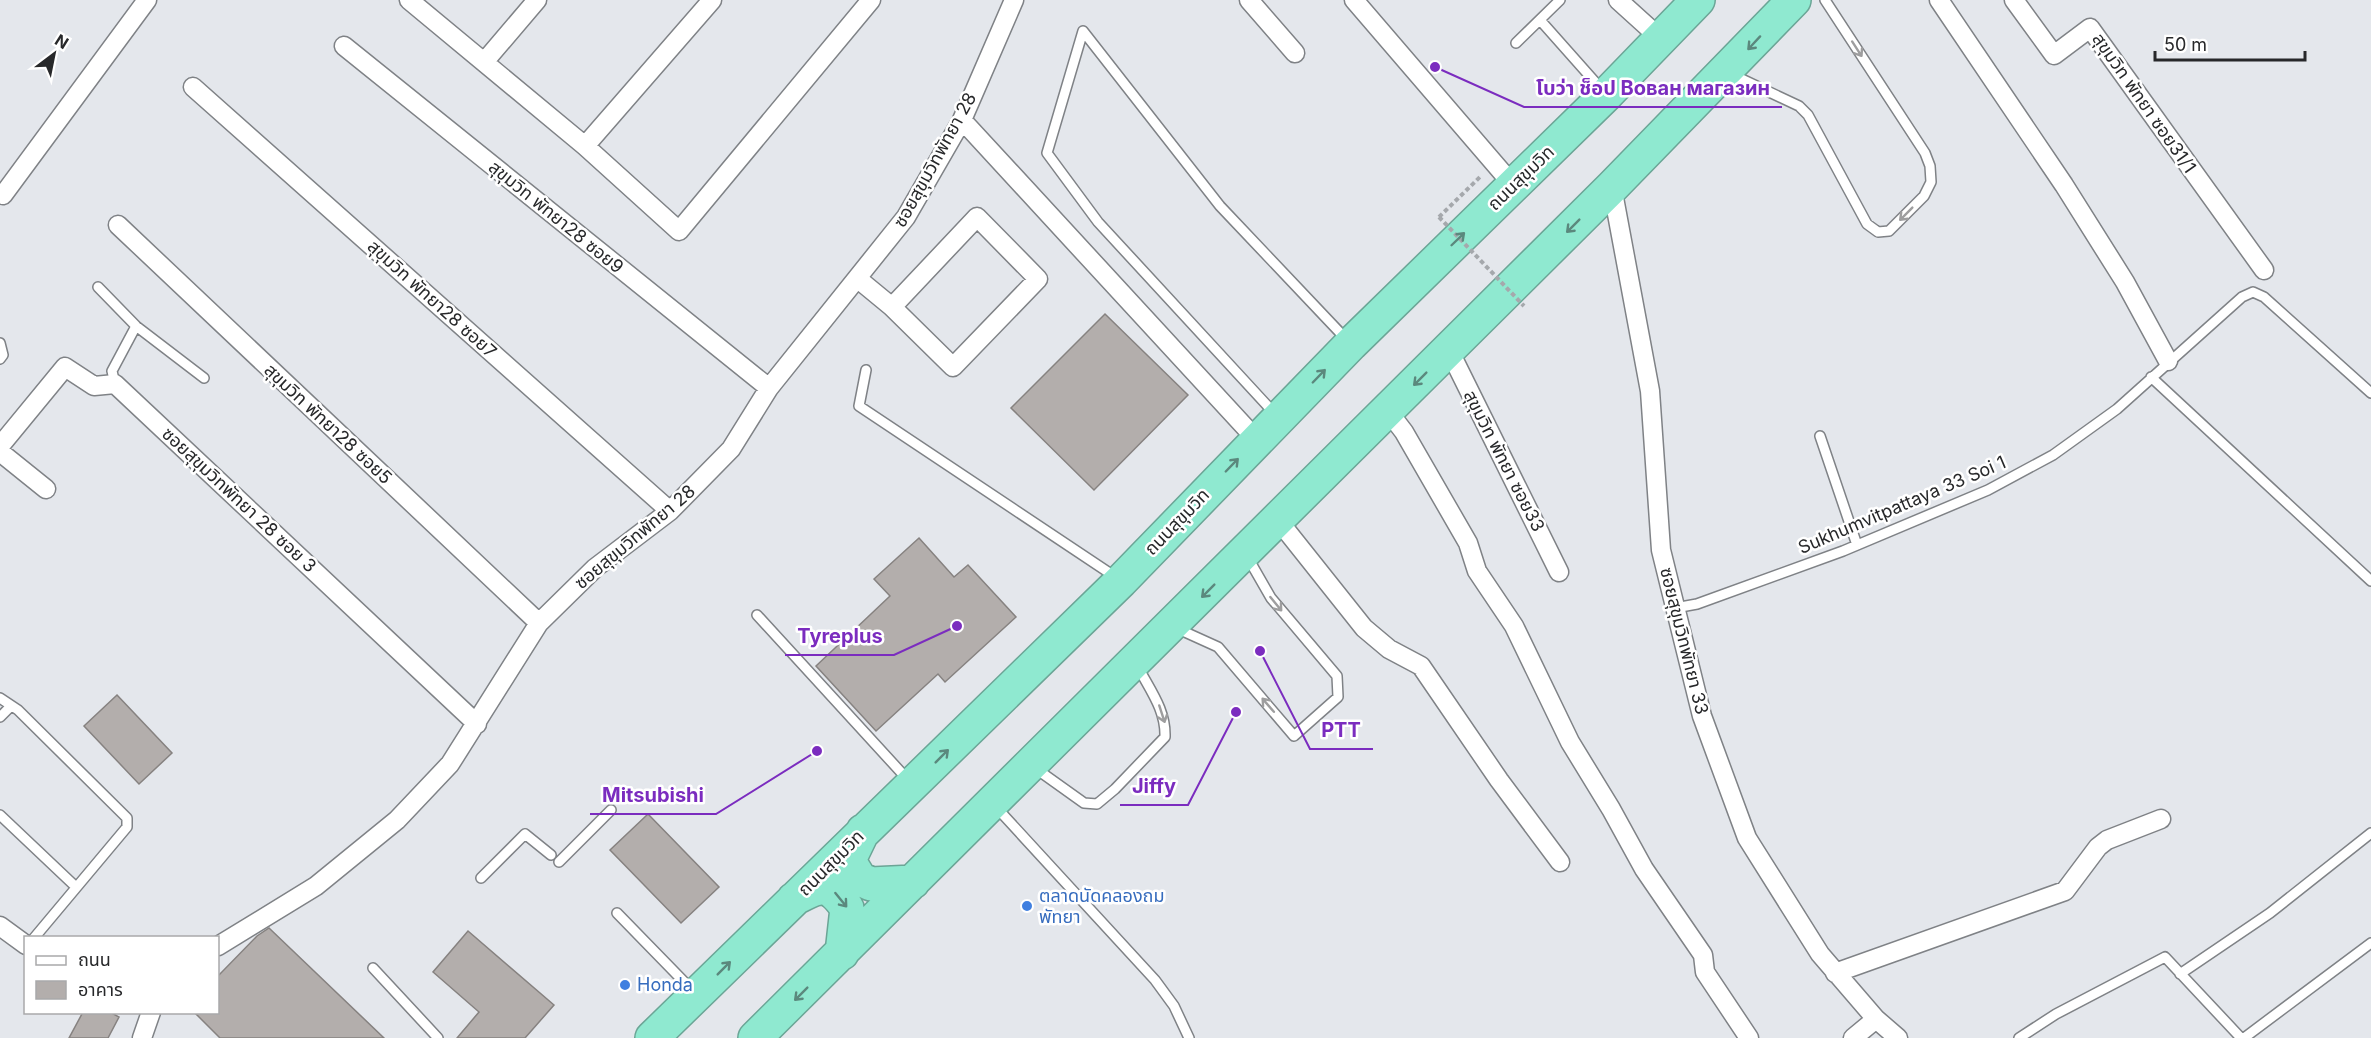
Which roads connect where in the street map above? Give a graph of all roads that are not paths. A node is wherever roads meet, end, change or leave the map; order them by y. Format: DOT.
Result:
graph roads {
  1 [pos="147,0"];
  2 [pos="409,0"];
  3 [pos="537,0"];
  4 [pos="712,0"];
  5 [pos="871,0"];
  6 [pos="1249,0"];
  7 [pos="1354,0"];
  8 [pos="1560,0"];
  9 [pos="1618,0"];
  10 [pos="1698,0"];
  11 [pos="1794,0"];
  12 [pos="1825,0"];
  13 [pos="1939,0"];
  14 [pos="2014,0"];
  15 [pos="1010,2"];
  16 [pos="1540,20"];
  17 [pos="1660,38"];
  18 [pos="1516,43"];
  19 [pos="344,46"];
  20 [pos="1295,53"];
  21 [pos="485,62"];
  22 [pos="1727,72"];
  23 [pos="193,87"];
  24 [pos="1606,95"];
  25 [pos="962,120"];
  26 [pos="585,146"];
  27 [pos="1503,175"];
  28 [pos="1612,187"];
  29 [pos="1,194"];
  30 [pos="118,225"];
  31 [pos="2264,270"];
  32 [pos="858,279"];
  33 [pos="98,287"];
  34 [pos="892,307"];
  35 [pos="136,326"];
  36 [pos="0,344"];
  37 [pos="1351,344"];
  38 [pos="1449,351"];
  39 [pos="0,359"];
  40 [pos="2168,361"];
  41 [pos="866,370"];
  42 [pos="2151,377"];
  43 [pos="204,378"];
  44 [pos="116,384"];
  45 [pos="769,388"];
  46 [pos="2371,393"];
  47 [pos="1388,411"];
  48 [pos="1267,428"];
  49 [pos="1820,436"];
  50 [pos="0,446"];
  51 [pos="0,452"];
  52 [pos="46,489"];
  53 [pos="670,512"];
  54 [pos="1278,520"];
  55 [pos="1857,545"];
  56 [pos="1245,554"];
  57 [pos="1559,572"];
  58 [pos="1121,581"];
  59 [pos="2371,581"];
  60 [pos="1675,608"];
  61 [pos="757,615"];
  62 [pos="539,623"];
  63 [pos="1172,626"];
  64 [pos="1136,662"];
  65 [pos="0,698"];
  66 [pos="11,706"];
  67 [pos="0,717"];
  68 [pos="477,724"];
  69 [pos="1031,766"];
  70 [pos="913,785"];
  71 [pos="993,803"];
  72 [pos="611,810"];
  73 [pos="0,815"];
  74 [pos="2161,819"];
  75 [pos="863,831"];
  76 [pos="2371,832"];
  77 [pos="551,855"];
  78 [pos="560,862"];
  79 [pos="1560,862"];
  80 [pos="481,878"];
  81 [pos="913,882"];
  82 [pos="76,887"];
  83 [pos="794,899"];
  84 [pos="617,913"];
  85 [pos="0,926"];
  86 [pos="36,936"];
  87 [pos="2371,943"];
  88 [pos="24,944"];
  89 [pos="219,945"];
  90 [pos="842,953"];
  91 [pos="373,968"];
  92 [pos="1835,973"];
  93 [pos="2180,974"];
  94 [pos="697,995"];
  95 [pos="150,1014"];
  96 [pos="1876,1019"];
  97 [pos="142,1038"];
  98 [pos="438,1038"];
  99 [pos="652,1038"];
  100 [pos="755,1038"];
  101 [pos="1189,1038"];
  102 [pos="1749,1038"];
  103 [pos="1852,1038"];
  104 [pos="1898,1038"];
  105 [pos="2019,1038"];
  106 [pos="2242,1038"];
  1 -- 29 [label="street"];
  2 -- 21 [label="street"];
  3 -- 21 [label="street"];
  4 -- 26 [label="street"];
  5 -- 26 [label="street"];
  6 -- 20 [label="street"];
  7 -- 27 [label="street"];
  8 -- 16 [label="lane"];
  9 -- 17 [label="street"];
  10 -- 17 [label="highway, ถนนสุขุมวิท"];
  11 -- 22 [label="highway, one-way"];
  12 -- 22 [label="lane, one-way"];
  13 -- 40 [label="street"];
  14 -- 31 [label="street, สุขุมวิท พัทยา ซอย31/1"];
  15 -- 25 [label="street, ซอยสุขุมวิทพัทยา 28"];
  16 -- 18 [label="lane"];
  16 -- 24 [label="lane"];
  17 -- 24 [label="highway, ถนนสุขุมวิท"];
  19 -- 45 [label="street, สุขุมวิท พัทยา28 ซอย9"];
  21 -- 26 [label="street"];
  22 -- 28 [label="highway"];
  23 -- 53 [label="street, สุขุมวิท พัทยา28 ซอย7"];
  24 -- 27 [label="highway, ถนนสุขุมวิท"];
  25 -- 32 [label="street, ซอยสุขุมวิทพัทยา 28"];
  25 -- 48 [label="street"];
  37 -- 27 [label="highway, ถนนสุขุมวิท, one-way"];
  28 -- 38 [label="highway, one-way"];
  28 -- 60 [label="street, ซอยสุขุมวิทพัทยา 33"];
  30 -- 62 [label="street, สุขุมวิท พัทยา28 ซอย5"];
  32 -- 34 [label="street"];
  32 -- 45 [label="street, ซอยสุขุมวิทพัทยา 28"];
  33 -- 35 [label="lane"];
  34 -- 34 [label="street"];
  35 -- 43 [label="lane"];
  35 -- 44 [label="lane"];
  36 -- 39 [label="lane"];
  48 -- 37 [label="highway, ถนนสุขุมวิท, one-way"];
  37 -- 48 [label="lane"];
  38 -- 47 [label="highway, one-way"];
  38 -- 57 [label="street, สุขุมวิท พัทยา ซอย33"];
  40 -- 42 [label="lane, Sukhumvitpattaya 33 Soi 1"];
  40 -- 46 [label="lane, Sukhumvitpattaya 33 Soi 1"];
  41 -- 58 [label="lane"];
  42 -- 55 [label="lane, Sukhumvitpattaya 33 Soi 1"];
  42 -- 59 [label="lane"];
  44 -- 50 [label="street"];
  44 -- 68 [label="street, ซอยสุขุมวิทพัทยา 28 ซอย 3"];
  45 -- 53 [label="street, ซอยสุขุมวิทพัทยา 28"];
  47 -- 54 [label="highway"];
  47 -- 102 [label="street"];
  58 -- 48 [label="highway, ถนนสุขุมวิท, one-way"];
  49 -- 55 [label="lane"];
  51 -- 52 [label="street"];
  53 -- 62 [label="street, ซอยสุขุมวิทพัทยา 28"];
  54 -- 56 [label="highway"];
  54 -- 79 [label="street"];
  55 -- 60 [label="lane, Sukhumvitpattaya 33 Soi 1"];
  56 -- 63 [label="highway, one-way"];
  56 -- 63 [label="lane, one-way"];
  70 -- 58 [label="highway, ถนนสุขุมวิท, one-way"];
  60 -- 92 [label="street, ซอยสุขุมวิทพัทยา 33"];
  61 -- 70 [label="lane"];
  62 -- 68 [label="street, ซอยสุขุมวิทพัทยา 28"];
  63 -- 64 [label="highway"];
  64 -- 69 [label="highway"];
  64 -- 69 [label="lane, one-way"];
  65 -- 66 [label="lane"];
  66 -- 67 [label="lane"];
  66 -- 82 [label="lane"];
  68 -- 89 [label="street, ซอยสุขุมวิทพัทยา 28"];
  69 -- 71 [label="highway"];
  70 -- 75 [label="highway, ถนนสุขุมวิท"];
  71 -- 81 [label="highway"];
  71 -- 101 [label="lane"];
  72 -- 78 [label="lane"];
  73 -- 82 [label="lane"];
  74 -- 92 [label="street"];
  75 -- 81 [label="highway"];
  75 -- 83 [label="highway, ถนนสุขุมวิท"];
  76 -- 93 [label="lane"];
  77 -- 80 [label="lane"];
  81 -- 90 [label="highway"];
  82 -- 86 [label="lane"];
  83 -- 90 [label="highway, one-way"];
  94 -- 83 [label="highway, ถนนสุขุมวิท, one-way"];
  84 -- 94 [label="lane"];
  85 -- 88 [label="street"];
  87 -- 106 [label="lane"];
  90 -- 100 [label="highway, one-way"];
  91 -- 98 [label="lane"];
  92 -- 96 [label="street, ซอยสุขุมวิทพัทยา 33"];
  93 -- 105 [label="lane"];
  93 -- 106 [label="lane"];
  94 -- 99 [label="highway, ถนนสุขุมวิท"];
  95 -- 97 [label="street"];
  96 -- 103 [label="street"];
  96 -- 104 [label="street, ซอยสุขุมวิทพัทยา 33"];
}
